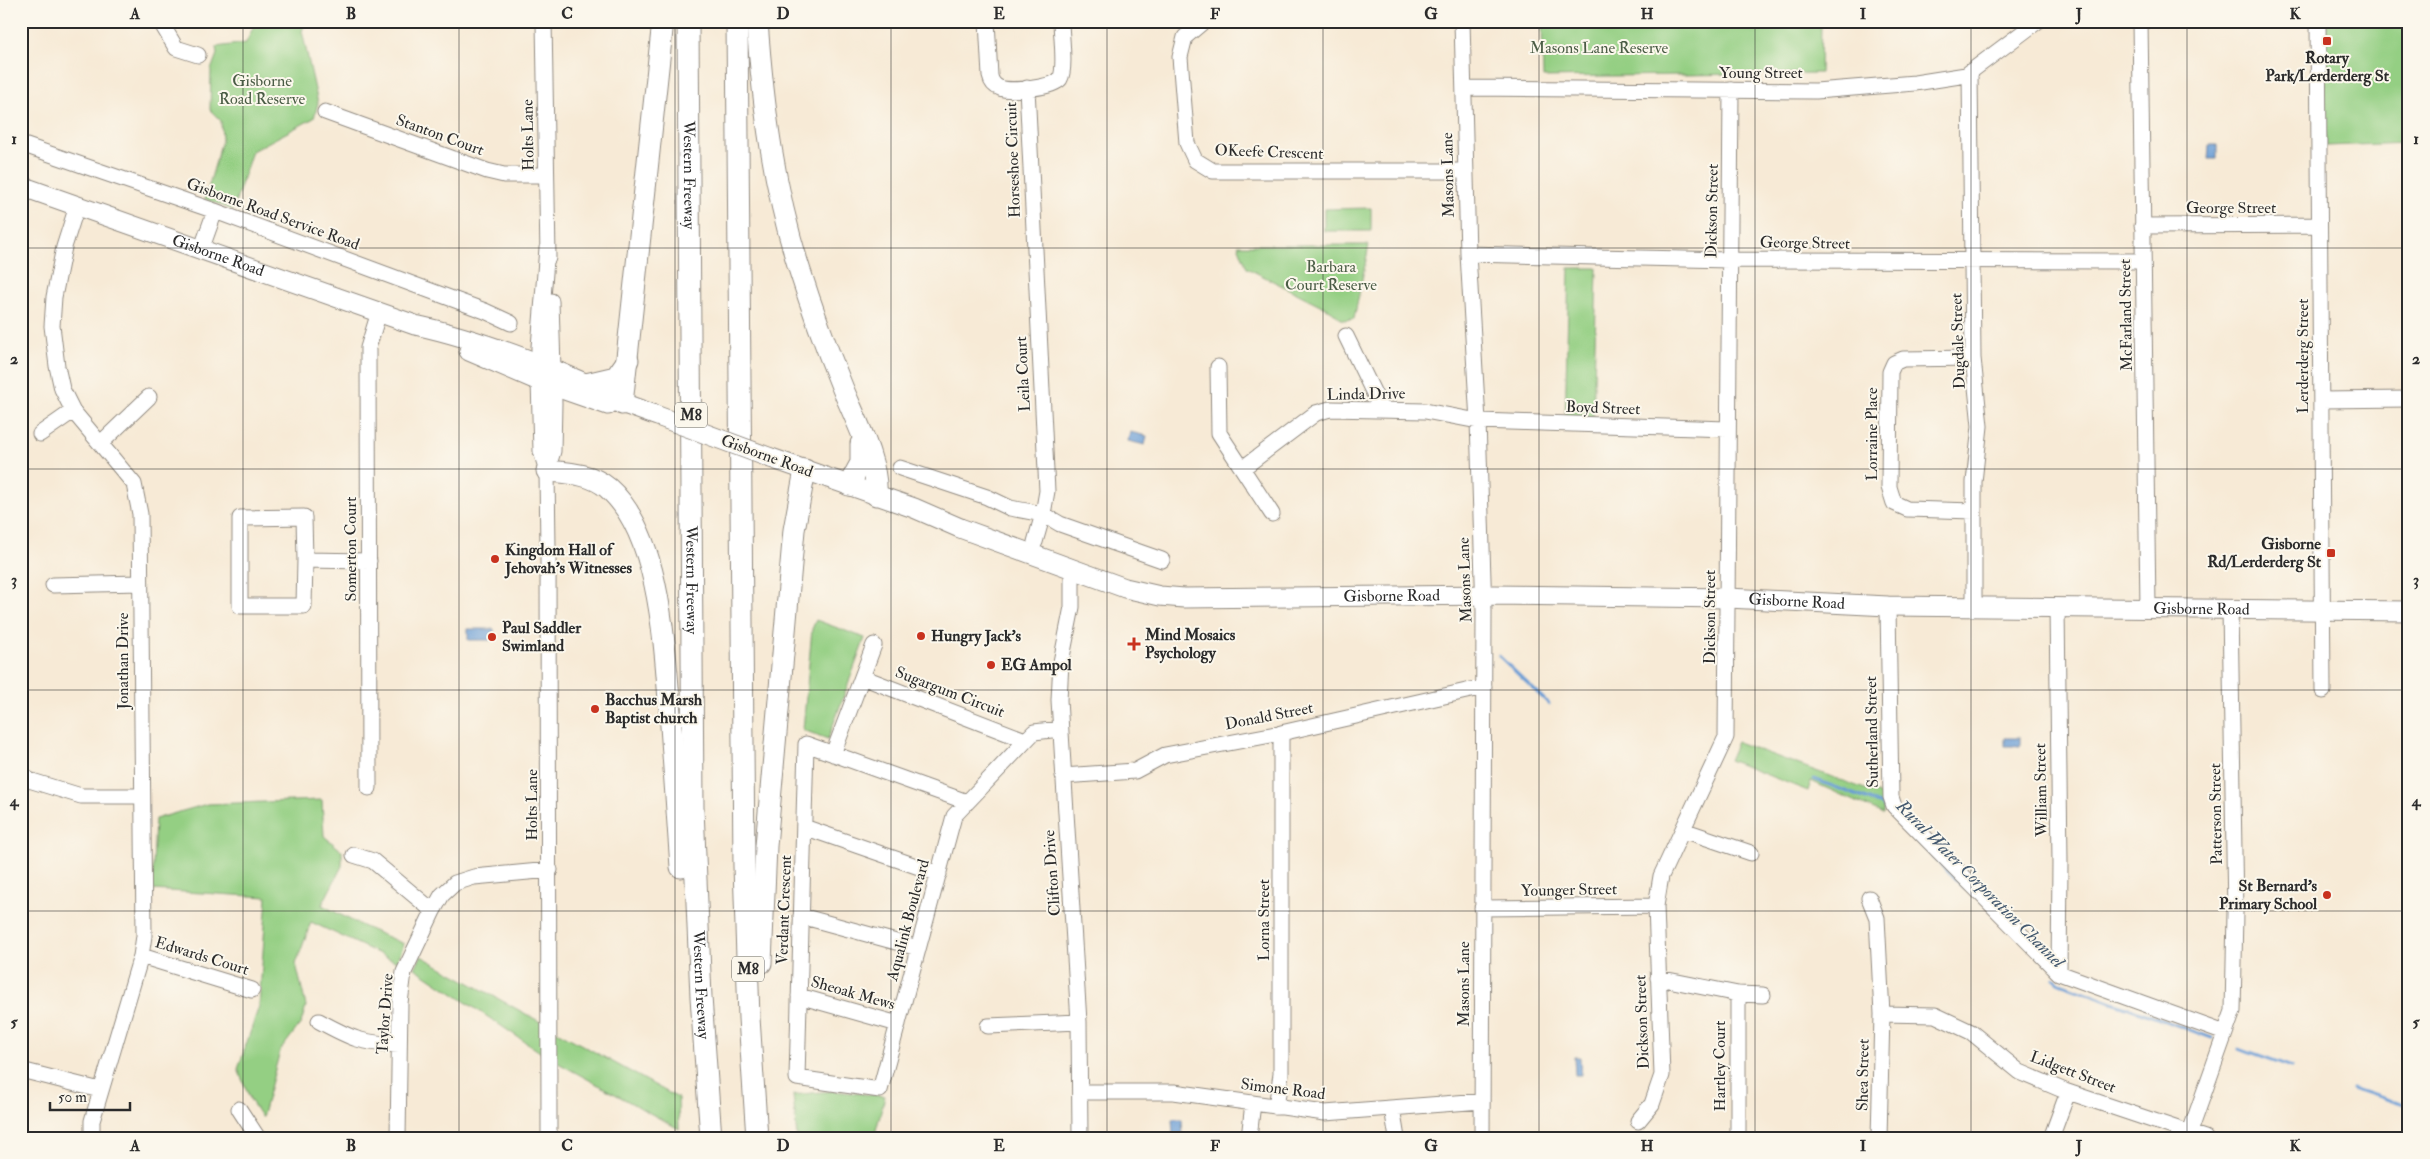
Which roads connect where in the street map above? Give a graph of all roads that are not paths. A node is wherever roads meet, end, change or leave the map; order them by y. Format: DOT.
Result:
graph roads {
  1 [pos="160,21"];
  2 [pos="544,21"];
  3 [pos="663,21"];
  4 [pos="688,21"];
  5 [pos="737,21"];
  6 [pos="757,21"];
  7 [pos="987,21"];
  8 [pos="1061,21"];
  9 [pos="1204,21"];
  10 [pos="1462,21"];
  11 [pos="2038,21"];
  12 [pos="2140,21"];
  13 [pos="2318,21"];
  14 [pos="198,55"];
  15 [pos="1970,73"];
  16 [pos="1027,88"];
  17 [pos="1464,88"];
  18 [pos="1731,90"];
  19 [pos="325,112"];
  20 [pos="21,144"];
  21 [pos="1465,171"];
  22 [pos="546,175"];
  23 [pos="21,186"];
  24 [pos="77,206"];
  25 [pos="215,211"];
  26 [pos="2319,225"];
  27 [pos="2142,226"];
  28 [pos="1033,231"];
  29 [pos="202,250"];
  30 [pos="1468,254"];
  31 [pos="1728,260"];
  32 [pos="2142,261"];
  33 [pos="1972,262"];
  34 [pos="379,312"];
  35 [pos="511,323"];
  36 [pos="1346,336"];
  37 [pos="1973,358"];
  38 [pos="628,360"];
  39 [pos="1218,367"];
  40 [pos="546,375"];
  41 [pos="586,384"];
  42 [pos="149,398"];
  43 [pos="2409,399"];
  44 [pos="2321,400"];
  45 [pos="621,403"];
  46 [pos="1382,410"];
  47 [pos="73,411"];
  48 [pos="1478,421"];
  49 [pos="858,427"];
  50 [pos="1727,429"];
  51 [pos="40,434"];
  52 [pos="101,443"];
  53 [pos="900,468"];
  54 [pos="1242,468"];
  55 [pos="805,470"];
  56 [pos="547,471"];
  57 [pos="849,485"];
  58 [pos="876,495"];
  59 [pos="1974,511"];
  60 [pos="1043,514"];
  61 [pos="1272,514"];
  62 [pos="1033,548"];
  63 [pos="305,560"];
  64 [pos="369,560"];
  65 [pos="1162,560"];
  66 [pos="1082,566"];
  67 [pos="140,583"];
  68 [pos="53,585"];
  69 [pos="1484,595"];
  70 [pos="1728,598"];
  71 [pos="1888,606"];
  72 [pos="1974,606"];
  73 [pos="2057,607"];
  74 [pos="2148,608"];
  75 [pos="2230,609"];
  76 [pos="2323,610"];
  77 [pos="2409,611"];
  78 [pos="874,645"];
  79 [pos="862,677"];
  80 [pos="1484,687"];
  81 [pos="2323,691"];
  82 [pos="1060,729"];
  83 [pos="1281,733"];
  84 [pos="1025,740"];
  85 [pos="833,754"];
  86 [pos="21,774"];
  87 [pos="1063,776"];
  88 [pos="369,788"];
  89 [pos="141,796"];
  90 [pos="967,802"];
  91 [pos="804,826"];
  92 [pos="1683,830"];
  93 [pos="1751,853"];
  94 [pos="354,855"];
  95 [pos="550,870"];
  96 [pos="938,874"];
  97 [pos="1869,898"];
  98 [pos="1656,906"];
  99 [pos="1482,908"];
  100 [pos="433,911"];
  101 [pos="801,916"];
  102 [pos="918,948"];
  103 [pos="142,956"];
  104 [pos="2059,973"];
  105 [pos="1658,978"];
  106 [pos="252,990"];
  107 [pos="1738,994"];
  108 [pos="1763,995"];
  109 [pos="799,996"];
  110 [pos="1882,1014"];
  111 [pos="319,1021"];
  112 [pos="1079,1022"];
  113 [pos="898,1024"];
  114 [pos="988,1026"];
  115 [pos="2225,1033"];
  116 [pos="398,1045"];
  117 [pos="21,1070"];
  118 [pos="706,1074"];
  119 [pos="796,1078"];
  120 [pos="100,1090"];
  121 [pos="1081,1092"];
  122 [pos="2068,1092"];
  123 [pos="1482,1101"];
  124 [pos="1253,1103"];
  125 [pos="1276,1107"];
  126 [pos="1392,1108"];
  127 [pos="239,1109"];
  128 [pos="1638,1121"];
  129 [pos="2190,1132"];
  130 [pos="92,1138"];
  131 [pos="258,1138"];
  132 [pos="398,1138"];
  133 [pos="548,1138"];
  134 [pos="712,1138"];
  135 [pos="758,1138"];
  136 [pos="1080,1138"];
  137 [pos="1249,1138"];
  138 [pos="1397,1138"];
  139 [pos="1482,1138"];
  140 [pos="1738,1138"];
  141 [pos="1879,1138"];
  142 [pos="2050,1138"];
  143 [pos="2205,1138"];
  1 -- 14 [label="street"];
  2 -- 22 [label="street, Holts Lane"];
  3 -- 38 [label="highway"];
  4 -- 118 [label="highway, Western Freeway / M8"];
  5 -- 135 [label="highway, M8"];
  6 -- 49 [label="highway"];
  7 -- 16 [label="street, Horseshoe Circuit"];
  8 -- 16 [label="street, Horseshoe Circuit"];
  9 -- 21 [label="street, OKeefe Crescent"];
  10 -- 17 [label="street, Masons Lane"];
  11 -- 15 [label="street, Young Street"];
  12 -- 27 [label="street, McFarland Street"];
  13 -- 26 [label="street, Lerderderg Street"];
  15 -- 18 [label="street, Young Street"];
  15 -- 33 [label="street, Dugdale Street"];
  16 -- 28 [label="street, Horseshoe Circuit"];
  17 -- 18 [label="street, Young Street"];
  17 -- 21 [label="street, Masons Lane"];
  18 -- 31 [label="street, Dickson Street"];
  19 -- 22 [label="street, Stanton Court"];
  20 -- 25 [label="street, Gisborne Road Service Road"];
  21 -- 30 [label="street, Masons Lane"];
  22 -- 40 [label="street, Holts Lane"];
  23 -- 24 [label="main road, Gisborne Road"];
  24 -- 29 [label="main road, Gisborne Road"];
  24 -- 47 [label="street, Jonathan Drive"];
  25 -- 29 [label="street"];
  25 -- 35 [label="street, Gisborne Road Service Road"];
  26 -- 27 [label="street, George Street"];
  26 -- 44 [label="street, Lerderderg Street"];
  27 -- 32 [label="street, McFarland Street"];
  28 -- 60 [label="street, Leila Court"];
  29 -- 34 [label="main road, Gisborne Road"];
  30 -- 31 [label="street, George Street"];
  30 -- 48 [label="street, Masons Lane"];
  31 -- 33 [label="street, George Street"];
  31 -- 50 [label="street, Dickson Street"];
  32 -- 33 [label="street, George Street"];
  32 -- 74 [label="street, McFarland Street"];
  33 -- 37 [label="street, Dugdale Street"];
  34 -- 40 [label="main road, Gisborne Road"];
  34 -- 64 [label="street, Somerton Court"];
  36 -- 46 [label="street"];
  37 -- 59 [label="street, Dugdale Street"];
  37 -- 59 [label="street, Lorraine Place"];
  38 -- 41 [label="highway"];
  38 -- 45 [label="highway"];
  39 -- 54 [label="street"];
  40 -- 41 [label="main road, Gisborne Road"];
  40 -- 45 [label="main road, Gisborne Road"];
  40 -- 56 [label="street, Holts Lane"];
  41 -- 45 [label="main road, Gisborne Road"];
  42 -- 52 [label="street"];
  43 -- 44 [label="street"];
  44 -- 76 [label="street, Lerderderg Street"];
  45 -- 55 [label="main road, Gisborne Road, bridge"];
  46 -- 48 [label="street, Linda Drive"];
  46 -- 54 [label="street, Linda Drive"];
  47 -- 51 [label="street"];
  47 -- 52 [label="street, Jonathan Drive"];
  48 -- 50 [label="street, Boyd Street"];
  48 -- 69 [label="street, Masons Lane"];
  49 -- 57 [label="highway"];
  49 -- 58 [label="highway"];
  50 -- 70 [label="street, Dickson Street"];
  52 -- 67 [label="street, Jonathan Drive"];
  53 -- 60 [label="street"];
  54 -- 61 [label="street"];
  55 -- 57 [label="main road, Gisborne Road"];
  55 -- 135 [label="highway"];
  56 -- 95 [label="street, Holts Lane"];
  56 -- 118 [label="highway"];
  57 -- 58 [label="main road, Gisborne Road"];
  58 -- 62 [label="main road, Gisborne Road"];
  59 -- 72 [label="street, Dugdale Street"];
  60 -- 62 [label="street, Leila Court"];
  60 -- 65 [label="street"];
  62 -- 66 [label="main road, Gisborne Road"];
  63 -- 63 [label="street"];
  63 -- 64 [label="street"];
  64 -- 88 [label="street, Somerton Court"];
  66 -- 69 [label="main road, Gisborne Road"];
  66 -- 82 [label="street, Clifton Drive"];
  67 -- 68 [label="street"];
  67 -- 89 [label="street, Jonathan Drive"];
  69 -- 70 [label="main road, Gisborne Road"];
  69 -- 80 [label="street, Masons Lane"];
  70 -- 71 [label="main road, Gisborne Road"];
  70 -- 92 [label="street, Dickson Street"];
  71 -- 72 [label="main road, Gisborne Road"];
  71 -- 104 [label="street, Sutherland Street"];
  72 -- 73 [label="main road, Gisborne Road"];
  73 -- 74 [label="main road, Gisborne Road"];
  73 -- 104 [label="street, William Street"];
  74 -- 75 [label="main road, Gisborne Road"];
  75 -- 76 [label="main road, Gisborne Road"];
  75 -- 115 [label="street, Patterson Street"];
  76 -- 77 [label="main road, Gisborne Road"];
  76 -- 81 [label="street, Lerderderg Street"];
  78 -- 79 [label="street"];
  79 -- 84 [label="street, Sugargum Circuit"];
  79 -- 85 [label="street"];
  80 -- 83 [label="street, Donald Street"];
  80 -- 99 [label="street, Masons Lane"];
  82 -- 84 [label="street, Aqualink Boulevard"];
  82 -- 87 [label="street, Clifton Drive"];
  83 -- 87 [label="street, Donald Street"];
  83 -- 125 [label="street, Lorna Street"];
  84 -- 90 [label="street, Aqualink Boulevard"];
  85 -- 90 [label="street"];
  85 -- 91 [label="street, Verdant Crescent"];
  86 -- 89 [label="street"];
  87 -- 112 [label="street, Clifton Drive"];
  89 -- 103 [label="street, Jonathan Drive"];
  90 -- 96 [label="street, Aqualink Boulevard"];
  91 -- 96 [label="street"];
  91 -- 101 [label="street, Verdant Crescent"];
  92 -- 93 [label="street"];
  92 -- 98 [label="street, Dickson Street"];
  94 -- 100 [label="street"];
  95 -- 100 [label="street, Taylor Drive"];
  95 -- 133 [label="street, Holts Lane"];
  96 -- 102 [label="street, Aqualink Boulevard"];
  97 -- 110 [label="street, Shea Street"];
  98 -- 99 [label="street, Younger Street"];
  98 -- 105 [label="street, Dickson Street"];
  99 -- 123 [label="street, Masons Lane"];
  100 -- 116 [label="street, Taylor Drive"];
  101 -- 102 [label="street"];
  101 -- 109 [label="street, Verdant Crescent"];
  102 -- 113 [label="street, Aqualink Boulevard"];
  103 -- 106 [label="street, Edwards Court"];
  103 -- 120 [label="street, Jonathan Drive"];
  104 -- 115 [label="street, Sutherland Street"];
  105 -- 107 [label="street"];
  105 -- 128 [label="street, Dickson Street"];
  107 -- 108 [label="street"];
  107 -- 140 [label="street, Hartley Court"];
  109 -- 113 [label="street, Sheoak Mews"];
  109 -- 119 [label="street, Verdant Crescent"];
  110 -- 122 [label="street, Lidgett Street"];
  110 -- 141 [label="street, Shea Street"];
  111 -- 116 [label="street"];
  112 -- 114 [label="street"];
  112 -- 121 [label="street, Clifton Drive"];
  113 -- 119 [label="street, Aqualink Boulevard"];
  115 -- 129 [label="street, Patterson Street"];
  116 -- 132 [label="street, Taylor Drive"];
  117 -- 120 [label="street"];
  118 -- 134 [label="highway, Western Freeway / M8"];
  120 -- 130 [label="street, Jonathan Drive"];
  121 -- 124 [label="street, Simone Road"];
  121 -- 136 [label="street, Clifton Drive"];
  122 -- 129 [label="street, Lidgett Street"];
  122 -- 142 [label="street"];
  123 -- 126 [label="street, Simone Road"];
  123 -- 139 [label="street, Masons Lane"];
  124 -- 125 [label="street, Simone Road"];
  124 -- 137 [label="street"];
  125 -- 126 [label="street, Simone Road"];
  126 -- 138 [label="street"];
  127 -- 131 [label="street"];
  129 -- 143 [label="street, Lidgett Street"];
}
